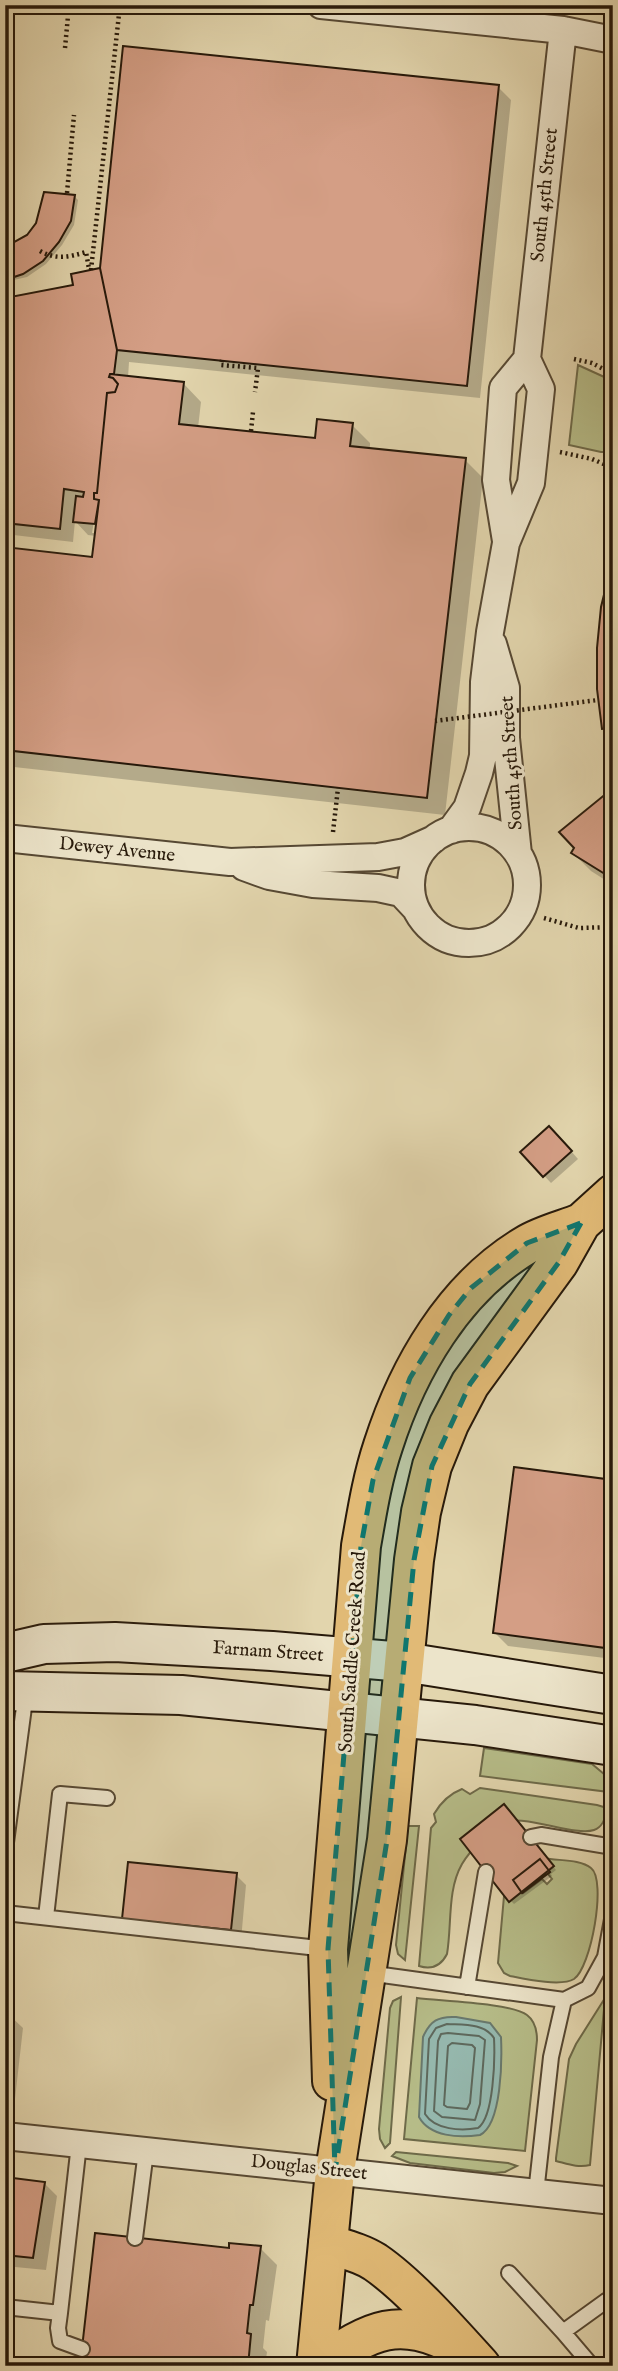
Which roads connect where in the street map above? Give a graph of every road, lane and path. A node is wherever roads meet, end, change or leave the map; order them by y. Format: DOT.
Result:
graph roads {
  1 [pos="120,5"];
  2 [pos="321,5"];
  3 [pos="68,16"];
  4 [pos="563,30"];
  5 [pos="613,40"];
  6 [pos="65,48"];
  7 [pos="74,115"];
  8 [pos="67,193"];
  9 [pos="40,251"];
  10 [pos="527,359"];
  11 [pos="574,359"];
  12 [pos="222,360"];
  13 [pos="613,374"];
  14 [pos="256,392"];
  15 [pos="253,412"];
  16 [pos="251,432"];
  17 [pos="554,452"];
  18 [pos="612,467"];
  19 [pos="506,543"];
  20 [pos="490,632"];
  21 [pos="598,700"];
  22 [pos="435,721"];
  23 [pos="338,788"];
  24 [pos="333,832"];
  25 [pos="442,835"];
  26 [pos="5,838"];
  27 [pos="518,854"];
  28 [pos="230,862"];
  29 [pos="416,909"];
  30 [pos="544,918"];
  31 [pos="613,927"];
  32 [pos="613,1194"];
  33 [pos="580,1223"];
  34 [pos="5,1653"];
  35 [pos="352,1658"];
  36 [pos="404,1662"];
  37 [pos="16,1692"];
  38 [pos="613,1695"];
  39 [pos="349,1712"];
  40 [pos="399,1717"];
  41 [pos="613,1746"];
  42 [pos="107,1798"];
  43 [pos="531,1837"];
  44 [pos="613,1847"];
  45 [pos="5,1850"];
  46 [pos="486,1872"];
  47 [pos="5,1913"];
  48 [pos="613,1914"];
  49 [pos="46,1917"];
  50 [pos="328,1949"];
  51 [pos="366,1973"];
  52 [pos="467,1987"];
  53 [pos="564,2000"];
  54 [pos="5,2136"];
  55 [pos="79,2144"];
  56 [pos="146,2151"];
  57 [pos="335,2171"];
  58 [pos="536,2193"];
  59 [pos="613,2201"];
  60 [pos="135,2238"];
  61 [pos="328,2245"];
  62 [pos="509,2273"];
  63 [pos="613,2299"];
  64 [pos="5,2307"];
  65 [pos="60,2313"];
  66 [pos="563,2332"];
  67 [pos="82,2349"];
  68 [pos="476,2360"];
  69 [pos="318,2366"];
  70 [pos="593,2366"];
  1 -- 9 [label="path"];
  2 -- 4 [label="street"];
  3 -- 6 [label="path"];
  4 -- 5 [label="street"];
  4 -- 10 [label="street, South 45th Street"];
  7 -- 8 [label="path"];
  10 -- 19 [label="street, South 45th Street"];
  10 -- 19 [label="street, South 45th Street"];
  11 -- 13 [label="path"];
  12 -- 14 [label="path"];
  15 -- 16 [label="path"];
  17 -- 18 [label="path"];
  19 -- 20 [label="street, South 45th Street"];
  20 -- 25 [label="street, South 45th Street"];
  20 -- 27 [label="street, South 45th Street"];
  21 -- 22 [label="path, bridge"];
  23 -- 24 [label="path"];
  25 -- 27 [label="street, South 45th Street"];
  25 -- 28 [label="street, Dewey Avenue"];
  25 -- 29 [label="street, South 45th Street"];
  26 -- 28 [label="street, Dewey Avenue"];
  27 -- 29 [label="street, South 45th Street"];
  28 -- 29 [label="street, Dewey Avenue"];
  30 -- 31 [label="path"];
  32 -- 33 [label="main road, South Saddle Creek Road"];
  33 -- 35 [label="main road, South Saddle Creek Road"];
  33 -- 36 [label="main road, South Saddle Creek Road"];
  34 -- 35 [label="main road, Farnam Street"];
  35 -- 36 [label="main road, Farnam Street"];
  35 -- 39 [label="main road, South Saddle Creek Road"];
  36 -- 38 [label="main road, Farnam Street"];
  36 -- 40 [label="main road, South Saddle Creek Road"];
  37 -- 39 [label="main road"];
  37 -- 45 [label="lane"];
  39 -- 40 [label="main road"];
  39 -- 50 [label="main road, South Saddle Creek Road"];
  40 -- 41 [label="main road"];
  40 -- 51 [label="main road, South Saddle Creek Road"];
  42 -- 49 [label="lane"];
  43 -- 44 [label="lane"];
  46 -- 52 [label="lane"];
  47 -- 49 [label="lane"];
  48 -- 53 [label="lane"];
  49 -- 50 [label="lane"];
  50 -- 57 [label="main road, South Saddle Creek Road"];
  51 -- 52 [label="lane"];
  51 -- 57 [label="main road, South Saddle Creek Road"];
  52 -- 53 [label="lane"];
  53 -- 58 [label="lane"];
  54 -- 55 [label="street, Douglas Street"];
  55 -- 56 [label="street, Douglas Street"];
  55 -- 65 [label="lane"];
  56 -- 57 [label="street, Douglas Street"];
  56 -- 60 [label="lane"];
  57 -- 58 [label="street, Douglas Street"];
  57 -- 61 [label="main road, South Saddle Creek Road"];
  58 -- 59 [label="street, Douglas Street"];
  61 -- 68 [label="main road"];
  61 -- 69 [label="main road, South Saddle Creek Road"];
  62 -- 66 [label="lane"];
  63 -- 66 [label="lane"];
  64 -- 65 [label="lane"];
  65 -- 67 [label="lane"];
  66 -- 70 [label="lane"];
  68 -- 69 [label="main road"];
}
